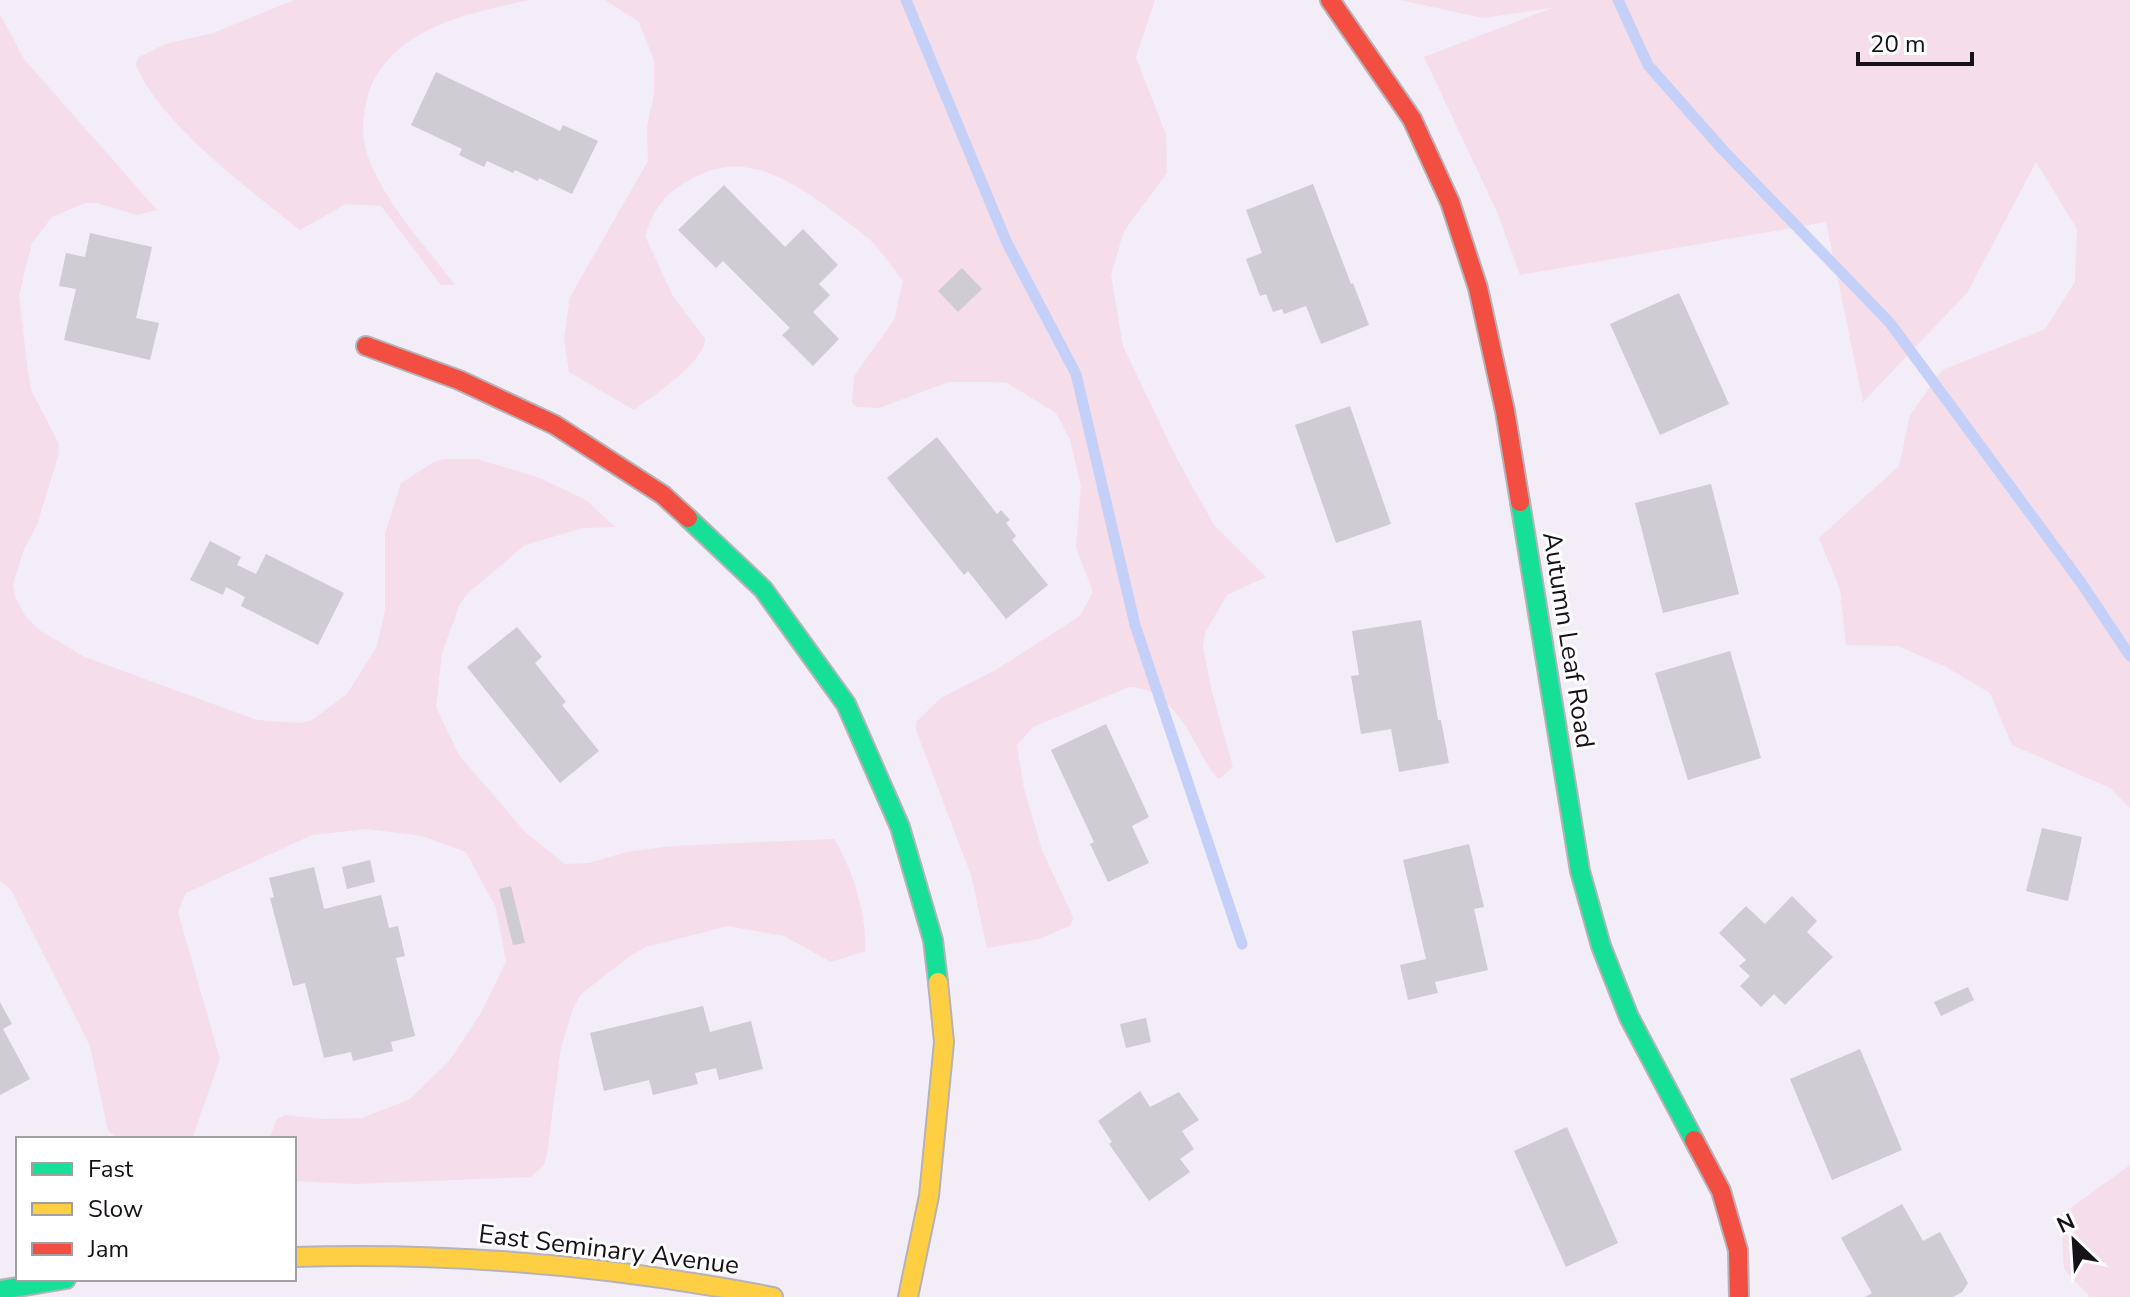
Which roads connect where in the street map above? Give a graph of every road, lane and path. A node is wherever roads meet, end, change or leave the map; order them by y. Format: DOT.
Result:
graph roads {
  1 [pos="1330,0"];
  2 [pos="366,346"];
  3 [pos="296,1257"];
  4 [pos="54,1281"];
  5 [pos="0,1290"];
  6 [pos="773,1297"];
  7 [pos="908,1297"];
  8 [pos="1739,1297"];
  1 -- 8 [label="street, Autumn Leaf Road"];
  2 -- 7 [label="street"];
  3 -- 6 [label="street, East Seminary Avenue"];
  4 -- 5 [label="street"];
}
